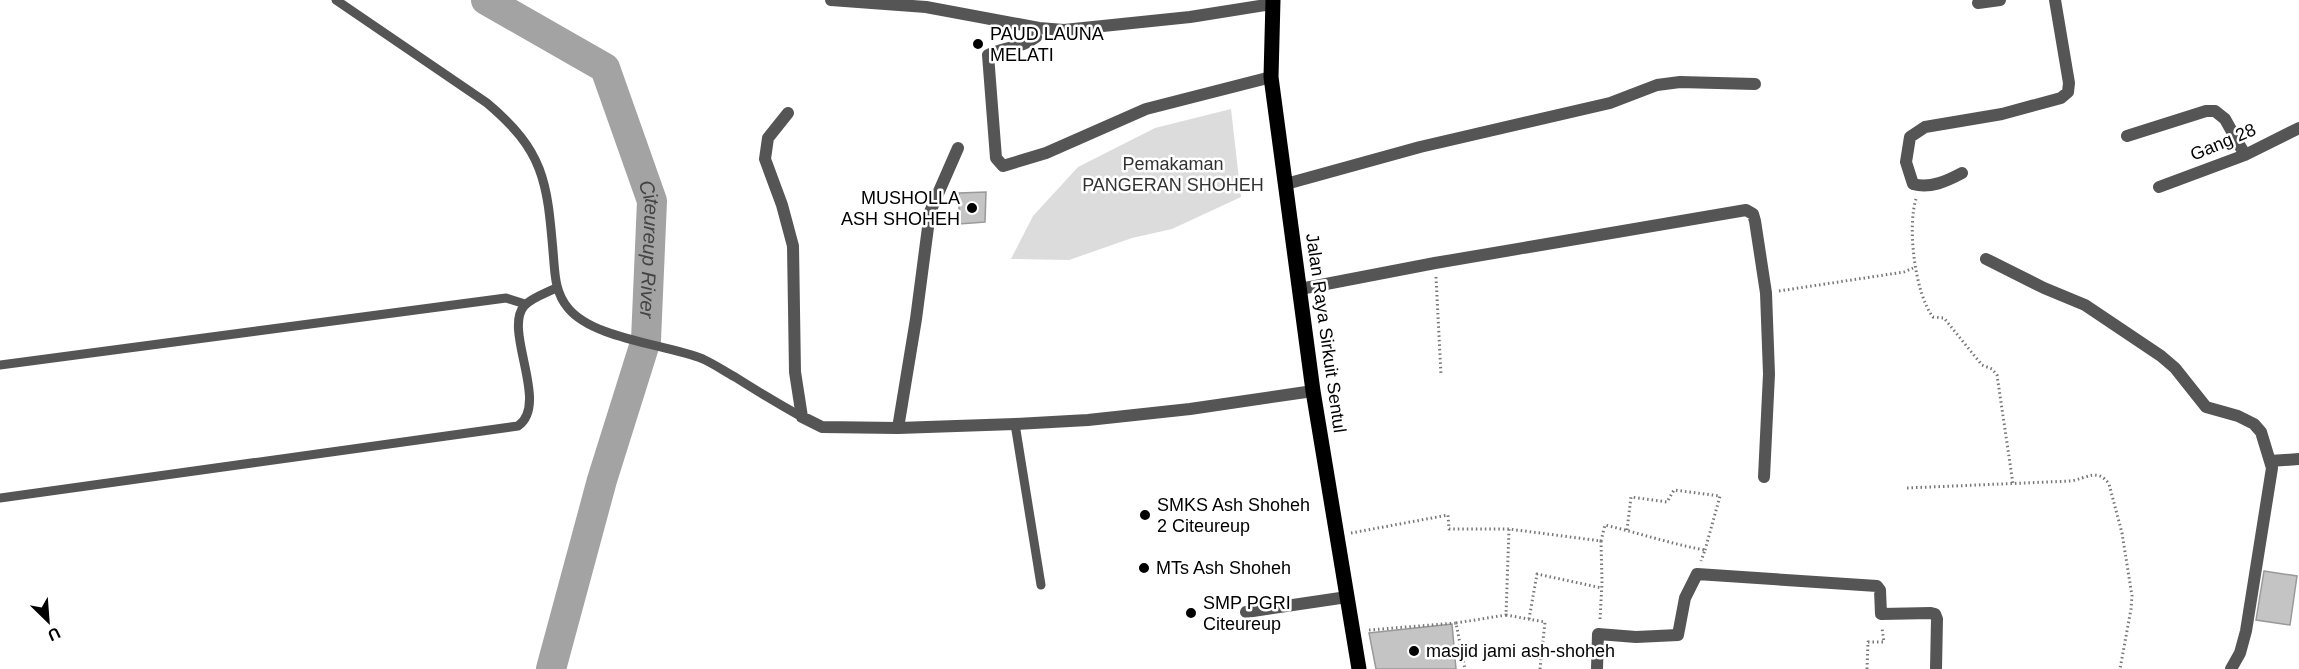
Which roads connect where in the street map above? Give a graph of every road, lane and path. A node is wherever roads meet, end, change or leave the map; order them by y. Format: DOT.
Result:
graph roads {
  1 [pos="336,0"];
  2 [pos="831,0"];
  3 [pos="2000,0"];
  4 [pos="2055,0"];
  5 [pos="1273,2"];
  6 [pos="1978,3"];
  7 [pos="1032,27"];
  8 [pos="1271,77"];
  9 [pos="1755,84"];
  10 [pos="788,113"];
  11 [pos="2299,128"];
  12 [pos="2127,136"];
  13 [pos="958,148"];
  14 [pos="2245,155"];
  15 [pos="1962,173"];
  16 [pos="1286,184"];
  17 [pos="1913,184"];
  18 [pos="2159,187"];
  19 [pos="1986,259"];
  20 [pos="1435,263"];
  21 [pos="1913,268"];
  22 [pos="556,288"];
  23 [pos="1300,289"];
  24 [pos="1766,294"];
  25 [pos="525,304"];
  26 [pos="0,365"];
  27 [pos="1441,375"];
  28 [pos="1313,391"];
  29 [pos="802,417"];
  30 [pos="1015,424"];
  31 [pos="898,428"];
  32 [pos="2299,459"];
  33 [pos="2270,460"];
  34 [pos="1764,477"];
  35 [pos="2013,484"];
  36 [pos="1907,488"];
  37 [pos="0,498"];
  38 [pos="1509,529"];
  39 [pos="1627,530"];
  40 [pos="1337,535"];
  41 [pos="1601,541"];
  42 [pos="1706,550"];
  43 [pos="1697,574"];
  44 [pos="1041,585"];
  45 [pos="1602,588"];
  46 [pos="1347,597"];
  47 [pos="1246,612"];
  48 [pos="1881,614"];
  49 [pos="1506,615"];
  50 [pos="1529,619"];
  51 [pos="1456,622"];
  52 [pos="1352,632"];
  53 [pos="1598,634"];
  54 [pos="1359,669"];
  55 [pos="1465,669"];
  56 [pos="1540,669"];
  57 [pos="1597,669"];
  58 [pos="1867,669"];
  59 [pos="1936,669"];
  60 [pos="2120,669"];
  61 [pos="2231,669"];
  1 -- 22 [label="lane"];
  2 -- 7 [label="street"];
  3 -- 6 [label="street"];
  4 -- 17 [label="street"];
  5 -- 7 [label="street"];
  5 -- 8 [label="main road, Jalan Raya Sirkuit Sentul"];
  7 -- 8 [label="street"];
  8 -- 16 [label="main road, Jalan Raya Sirkuit Sentul"];
  9 -- 16 [label="street"];
  10 -- 29 [label="street"];
  11 -- 14 [label="street, Gang 28"];
  12 -- 14 [label="street"];
  13 -- 31 [label="street"];
  14 -- 18 [label="street, Gang 28"];
  15 -- 17 [label="street"];
  16 -- 23 [label="main road, Jalan Raya Sirkuit Sentul"];
  17 -- 35 [label="path"];
  19 -- 33 [label="street"];
  20 -- 23 [label="street"];
  20 -- 24 [label="street"];
  20 -- 27 [label="path"];
  21 -- 24 [label="path"];
  22 -- 25 [label="lane"];
  22 -- 29 [label="lane"];
  23 -- 28 [label="main road, Jalan Raya Sirkuit Sentul"];
  24 -- 34 [label="street"];
  25 -- 26 [label="lane"];
  25 -- 37 [label="lane"];
  28 -- 30 [label="street"];
  28 -- 40 [label="main road, Jalan Raya Sirkuit Sentul"];
  29 -- 31 [label="street"];
  30 -- 31 [label="street"];
  30 -- 44 [label="lane"];
  32 -- 33 [label="street"];
  33 -- 61 [label="street"];
  35 -- 36 [label="path"];
  35 -- 60 [label="path"];
  38 -- 40 [label="path"];
  38 -- 41 [label="path"];
  38 -- 49 [label="path"];
  39 -- 41 [label="path"];
  39 -- 42 [label="path"];
  39 -- 42 [label="path"];
  40 -- 46 [label="main road, Jalan Raya Sirkuit Sentul"];
  41 -- 45 [label="path"];
  42 -- 43 [label="path"];
  43 -- 48 [label="street"];
  43 -- 53 [label="street"];
  45 -- 50 [label="path"];
  45 -- 53 [label="path"];
  46 -- 47 [label="street"];
  46 -- 52 [label="main road, Jalan Raya Sirkuit Sentul"];
  48 -- 58 [label="path"];
  48 -- 59 [label="street"];
  49 -- 50 [label="path"];
  49 -- 51 [label="path"];
  50 -- 56 [label="path"];
  51 -- 52 [label="path"];
  51 -- 55 [label="path"];
  52 -- 54 [label="main road, Jalan Raya Sirkuit Sentul"];
  53 -- 57 [label="street"];
}
